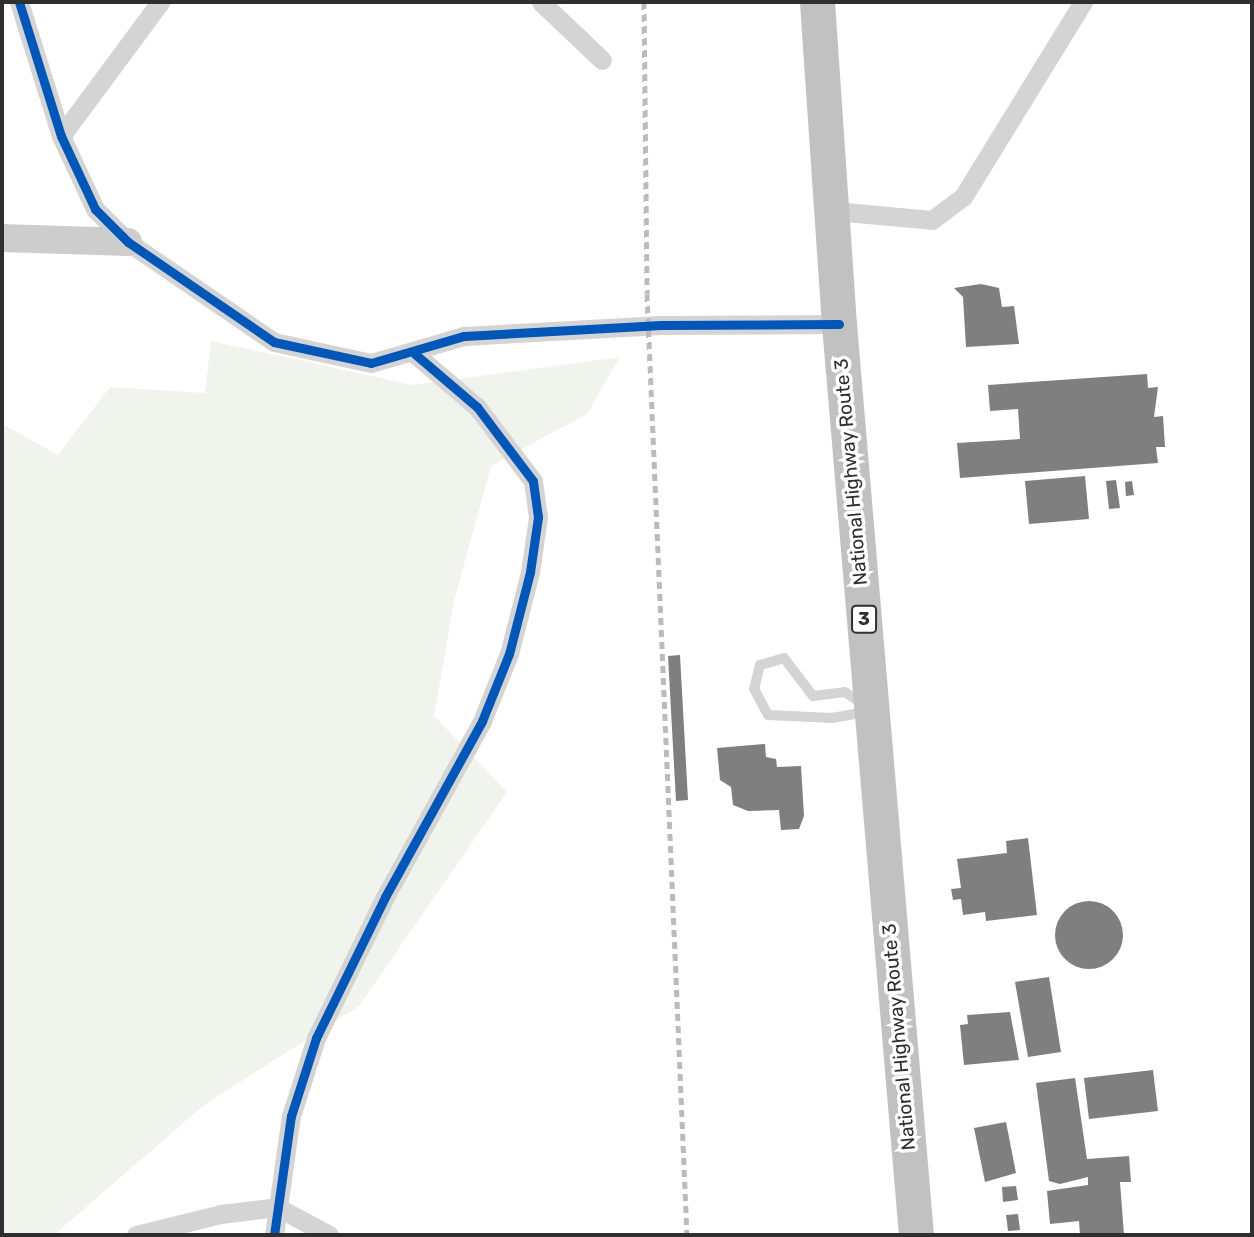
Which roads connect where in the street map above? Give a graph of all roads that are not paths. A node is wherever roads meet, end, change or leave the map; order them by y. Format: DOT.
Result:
graph roads {
  1 [pos="19,2"];
  2 [pos="160,2"];
  3 [pos="541,2"];
  4 [pos="817,2"];
  5 [pos="1083,2"];
  6 [pos="602,60"];
  7 [pos="61,136"];
  8 [pos="834,211"];
  9 [pos="2,238"];
  10 [pos="128,243"];
  11 [pos="839,324"];
  12 [pos="415,354"];
  13 [pos="872,711"];
  14 [pos="277,1207"];
  15 [pos="136,1235"];
  16 [pos="274,1235"];
  17 [pos="329,1235"];
  18 [pos="916,1235"];
  1 -- 7 [label="street"];
  2 -- 7 [label="street"];
  3 -- 6 [label="street"];
  4 -- 8 [label="highway, National Highway Route 3 / 3"];
  5 -- 8 [label="street"];
  7 -- 10 [label="street"];
  8 -- 11 [label="highway, National Highway Route 3 / 3"];
  9 -- 10 [label="street"];
  10 -- 12 [label="street"];
  11 -- 12 [label="street"];
  11 -- 13 [label="highway, National Highway Route 3 / 3"];
  12 -- 14 [label="street"];
  13 -- 13 [label="lane"];
  13 -- 18 [label="highway, National Highway Route 3 / 3"];
  14 -- 15 [label="street"];
  14 -- 16 [label="street"];
  14 -- 17 [label="street"];
}
